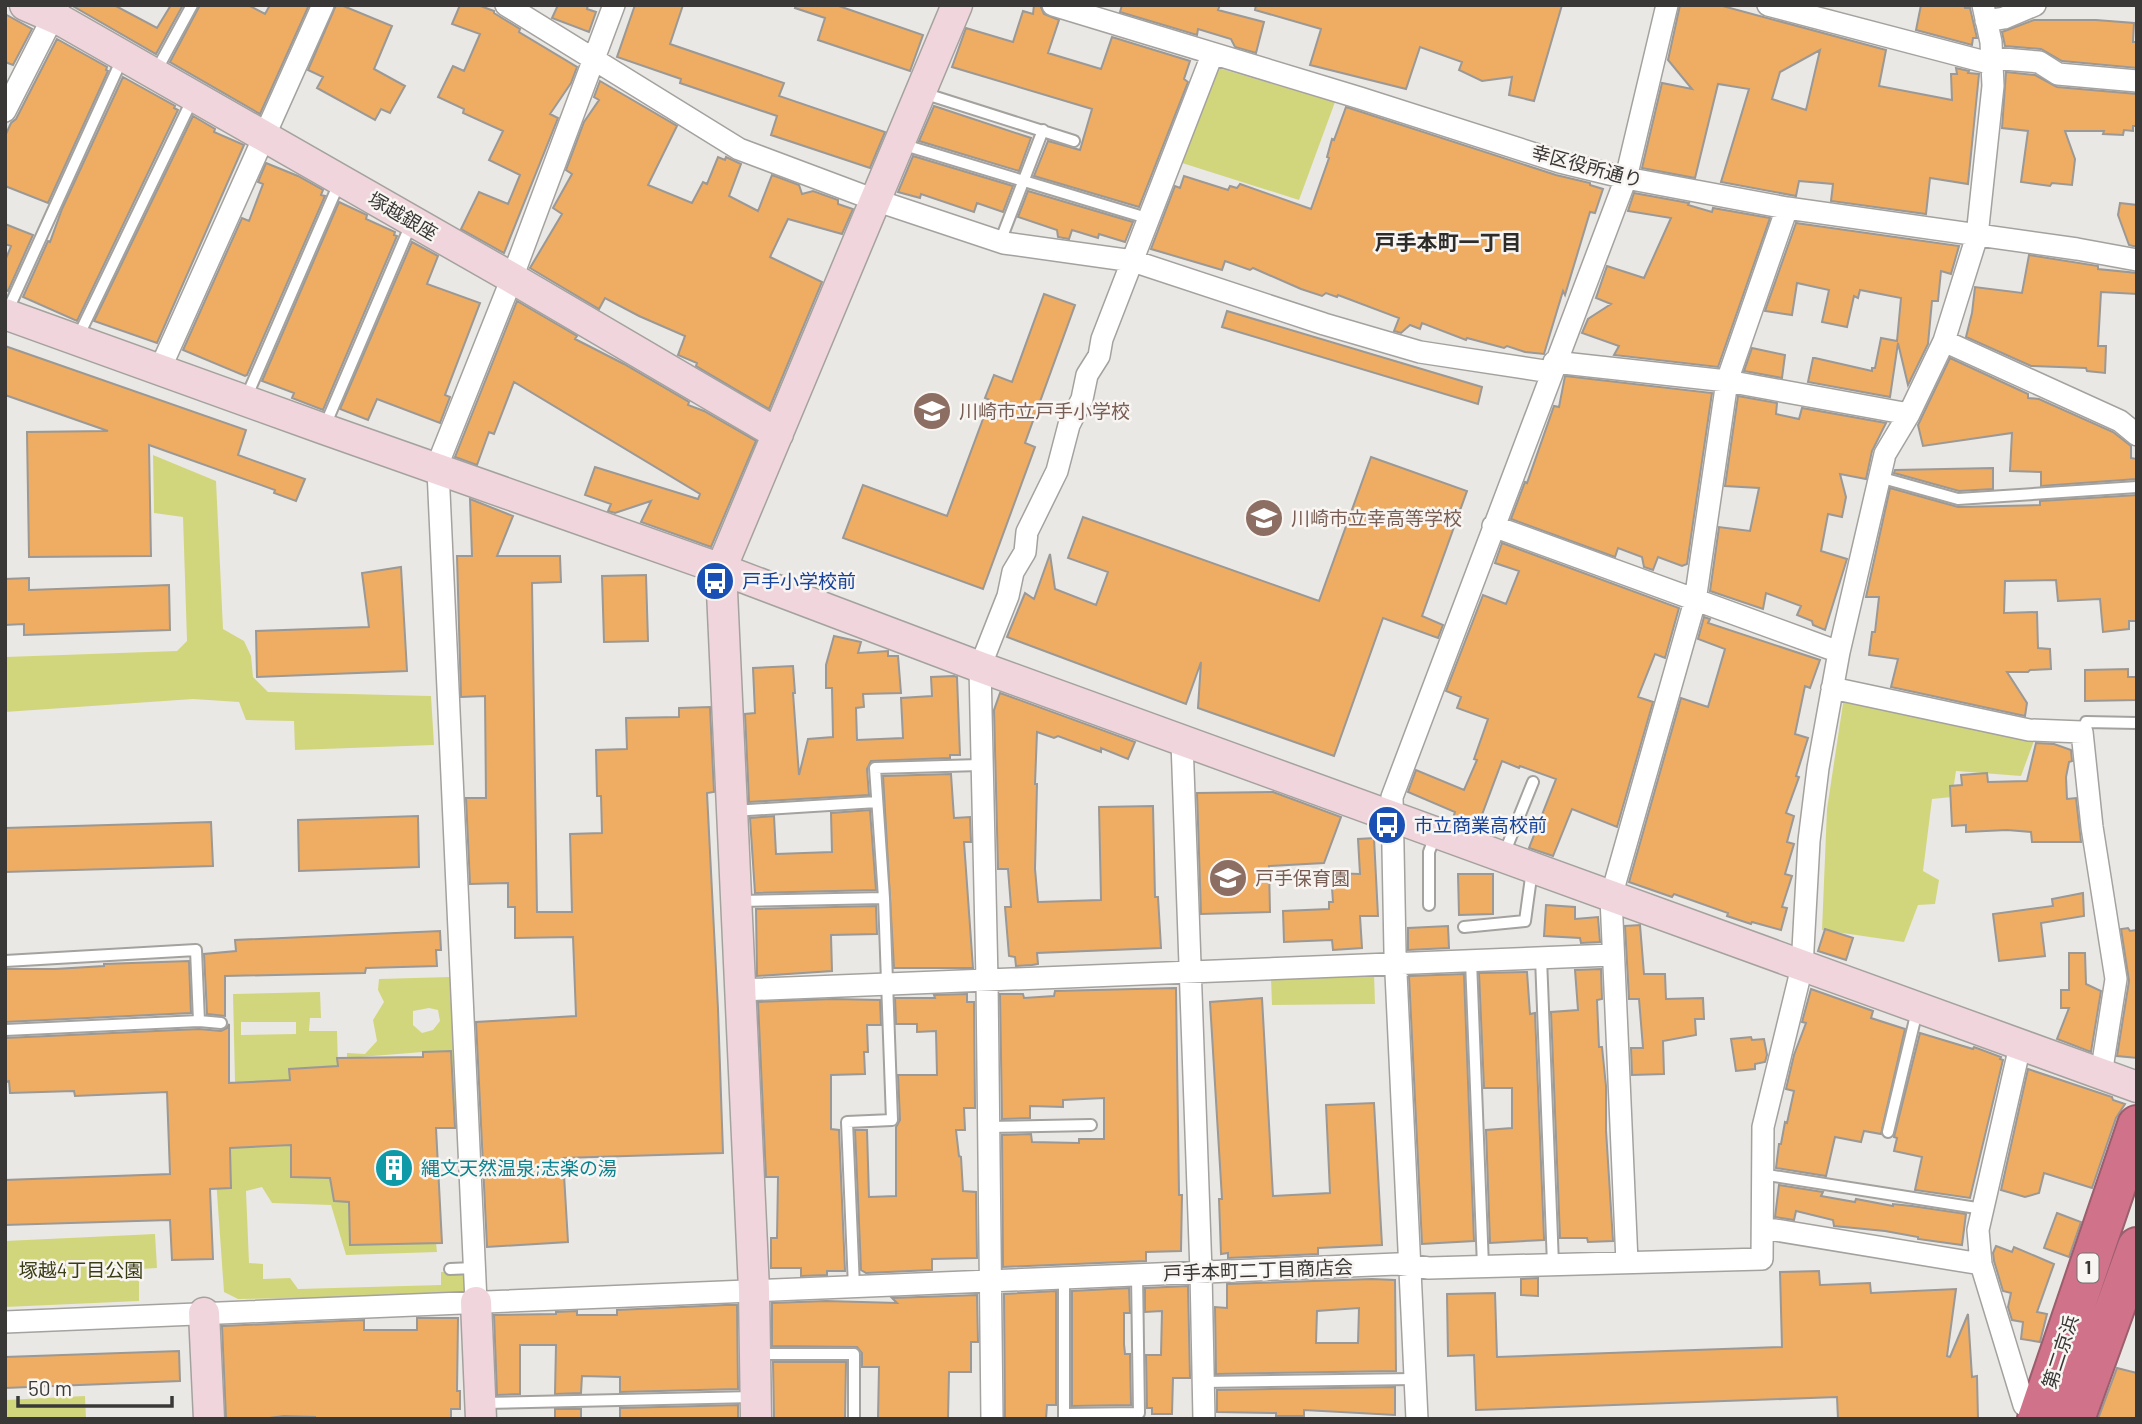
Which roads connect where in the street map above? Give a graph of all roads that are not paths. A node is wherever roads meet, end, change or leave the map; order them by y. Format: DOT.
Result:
graph roads {
  1 [pos="25,5"];
  2 [pos="192,5"];
  3 [pos="323,5"];
  4 [pos="506,5"];
  5 [pos="614,5"];
  6 [pos="957,5"];
  7 [pos="1053,5"];
  8 [pos="1667,5"];
  9 [pos="1768,5"];
  10 [pos="2035,5"];
  11 [pos="56,10"];
  12 [pos="1985,13"];
  13 [pos="1212,55"];
  14 [pos="124,56"];
  15 [pos="594,60"];
  16 [pos="1992,61"];
  17 [pos="155,73"];
  18 [pos="2137,81"];
  19 [pos="921,93"];
  20 [pos="194,96"];
  21 [pos="5,111"];
  22 [pos="1043,130"];
  23 [pos="265,137"];
  24 [pos="1074,141"];
  25 [pos="900,144"];
  26 [pos="1626,178"];
  27 [pos="341,179"];
  28 [pos="1022,181"];
  29 [pos="875,200"];
  30 [pos="1787,208"];
  31 [pos="1150,219"];
  32 [pos="413,222"];
  33 [pos="1978,236"];
  34 [pos="1000,242"];
  35 [pos="2137,260"];
  36 [pos="1133,261"];
  37 [pos="512,278"];
  38 [pos="5,314"];
  39 [pos="77,340"];
  40 [pos="1944,341"];
  41 [pos="1553,367"];
  42 [pos="160,369"];
  43 [pos="1727,381"];
  44 [pos="245,400"];
  45 [pos="1909,414"];
  46 [pos="324,429"];
  47 [pos="778,434"];
  48 [pos="2137,435"];
  49 [pos="438,470"];
  50 [pos="1879,477"];
  51 [pos="2137,488"];
  52 [pos="1493,526"];
  53 [pos="721,569"];
  54 [pos="1695,601"];
  55 [pos="1839,652"];
  56 [pos="979,667"];
  57 [pos="1832,688"];
  58 [pos="2137,723"];
  59 [pos="2082,732"];
  60 [pos="1182,741"];
  61 [pos="980,765"];
  62 [pos="1533,782"];
  63 [pos="877,802"];
  64 [pos="732,810"];
  65 [pos="1391,816"];
  66 [pos="1436,833"];
  67 [pos="1503,857"];
  68 [pos="1532,868"];
  69 [pos="1611,897"];
  70 [pos="884,898"];
  71 [pos="736,901"];
  72 [pos="1429,905"];
  73 [pos="1464,926"];
  74 [pos="1612,955"];
  75 [pos="1541,958"];
  76 [pos="5,961"];
  77 [pos="1471,961"];
  78 [pos="1396,964"];
  79 [pos="1802,967"];
  80 [pos="1189,972"];
  81 [pos="986,980"];
  82 [pos="886,984"];
  83 [pos="740,990"];
  84 [pos="1918,1008"];
  85 [pos="198,1021"];
  86 [pos="221,1023"];
  87 [pos="5,1030"];
  88 [pos="2020,1046"];
  89 [pos="2101,1075"];
  90 [pos="2137,1087"];
  91 [pos="1091,1125"];
  92 [pos="2137,1125"];
  93 [pos="987,1127"];
  94 [pos="1888,1132"];
  95 [pos="1761,1174"];
  96 [pos="1983,1209"];
  97 [pos="1763,1228"];
  98 [pos="2137,1247"];
  99 [pos="1627,1262"];
  100 [pos="1408,1264"];
  101 [pos="1553,1264"];
  102 [pos="1981,1264"];
  103 [pos="1483,1266"];
  104 [pos="474,1268"];
  105 [pos="450,1269"];
  106 [pos="1201,1272"];
  107 [pos="1137,1275"];
  108 [pos="1064,1278"];
  109 [pos="990,1282"];
  110 [pos="854,1287"];
  111 [pos="754,1290"];
  112 [pos="476,1302"];
  113 [pos="204,1313"];
  114 [pos="5,1322"];
  115 [pos="755,1354"];
  116 [pos="1414,1379"];
  117 [pos="1203,1382"];
  118 [pos="756,1408"];
  119 [pos="480,1411"];
  120 [pos="1064,1416"];
  121 [pos="2051,1416"];
  122 [pos="209,1419"];
  123 [pos="854,1419"];
  124 [pos="992,1419"];
  125 [pos="1204,1419"];
  126 [pos="1417,1419"];
  1 -- 11 [label="street, 塚越銀座"];
  2 -- 17 [label="lane"];
  3 -- 23 [label="street"];
  4 -- 15 [label="street"];
  5 -- 15 [label="street"];
  6 -- 19 [label="street"];
  7 -- 13 [label="street, 幸区役所通り"];
  8 -- 26 [label="street"];
  9 -- 16 [label="street"];
  10 -- 12 [label="street"];
  11 -- 14 [label="street, 塚越銀座"];
  11 -- 21 [label="street"];
  12 -- 16 [label="street"];
  13 -- 26 [label="street, 幸区役所通り"];
  13 -- 31 [label="street"];
  14 -- 17 [label="street, 塚越銀座"];
  14 -- 38 [label="lane"];
  15 -- 29 [label="street"];
  15 -- 37 [label="street"];
  16 -- 18 [label="street"];
  16 -- 33 [label="street"];
  17 -- 20 [label="street, 塚越銀座"];
  19 -- 22 [label="lane"];
  19 -- 25 [label="street"];
  20 -- 23 [label="street, 塚越銀座"];
  20 -- 39 [label="lane"];
  22 -- 24 [label="lane"];
  22 -- 28 [label="lane"];
  23 -- 27 [label="street, 塚越銀座"];
  23 -- 42 [label="street"];
  25 -- 28 [label="lane"];
  25 -- 29 [label="street"];
  26 -- 30 [label="street, 幸区役所通り"];
  26 -- 41 [label="street"];
  27 -- 32 [label="street, 塚越銀座"];
  27 -- 44 [label="lane"];
  28 -- 31 [label="lane"];
  28 -- 34 [label="lane"];
  29 -- 34 [label="street"];
  29 -- 47 [label="street"];
  30 -- 33 [label="street, 幸区役所通り"];
  30 -- 43 [label="street"];
  31 -- 36 [label="street"];
  32 -- 37 [label="street, 塚越銀座"];
  32 -- 46 [label="lane"];
  33 -- 35 [label="street, 幸区役所通り"];
  33 -- 40 [label="street"];
  34 -- 36 [label="street"];
  36 -- 41 [label="street"];
  36 -- 56 [label="street"];
  37 -- 47 [label="street, 塚越銀座"];
  37 -- 49 [label="street"];
  38 -- 39 [label="street"];
  39 -- 42 [label="street"];
  40 -- 45 [label="street"];
  40 -- 48 [label="street"];
  41 -- 43 [label="street"];
  41 -- 52 [label="street"];
  42 -- 44 [label="street"];
  43 -- 45 [label="street"];
  43 -- 54 [label="street"];
  44 -- 46 [label="street"];
  45 -- 50 [label="street"];
  46 -- 49 [label="street"];
  47 -- 53 [label="street"];
  49 -- 53 [label="street"];
  49 -- 104 [label="street"];
  50 -- 51 [label="lane"];
  50 -- 55 [label="street"];
  52 -- 54 [label="street"];
  52 -- 65 [label="street"];
  53 -- 56 [label="street"];
  53 -- 64 [label="street"];
  54 -- 55 [label="street"];
  54 -- 69 [label="street"];
  55 -- 57 [label="street"];
  56 -- 60 [label="street"];
  56 -- 61 [label="street"];
  57 -- 59 [label="street"];
  57 -- 79 [label="street"];
  58 -- 59 [label="lane"];
  59 -- 89 [label="street"];
  60 -- 65 [label="street"];
  60 -- 80 [label="street"];
  61 -- 63 [label="lane"];
  61 -- 81 [label="street"];
  62 -- 67 [label="lane"];
  63 -- 64 [label="lane"];
  63 -- 70 [label="lane"];
  64 -- 71 [label="street"];
  65 -- 66 [label="street"];
  65 -- 78 [label="street"];
  66 -- 67 [label="street"];
  66 -- 72 [label="lane"];
  67 -- 68 [label="street"];
  68 -- 69 [label="street"];
  68 -- 73 [label="lane"];
  69 -- 74 [label="street"];
  69 -- 79 [label="street"];
  70 -- 71 [label="lane"];
  70 -- 82 [label="lane"];
  71 -- 83 [label="street"];
  74 -- 75 [label="street"];
  74 -- 99 [label="street"];
  75 -- 77 [label="street"];
  75 -- 101 [label="lane"];
  76 -- 85 [label="lane"];
  77 -- 78 [label="street"];
  77 -- 103 [label="lane"];
  78 -- 80 [label="street"];
  78 -- 100 [label="street"];
  79 -- 84 [label="street"];
  79 -- 95 [label="street"];
  80 -- 81 [label="street"];
  80 -- 106 [label="street"];
  81 -- 82 [label="street"];
  81 -- 93 [label="street"];
  82 -- 83 [label="street"];
  82 -- 110 [label="lane"];
  83 -- 111 [label="street"];
  84 -- 88 [label="street"];
  84 -- 94 [label="lane"];
  85 -- 86 [label="lane"];
  85 -- 87 [label="lane"];
  88 -- 89 [label="street"];
  88 -- 96 [label="street"];
  89 -- 90 [label="street"];
  91 -- 93 [label="lane"];
  92 -- 121 [label="highway, 第二京浜 / 1"];
  93 -- 109 [label="street"];
  95 -- 96 [label="lane"];
  95 -- 97 [label="street"];
  96 -- 102 [label="street"];
  97 -- 99 [label="street, 戸手本町二丁目商店会"];
  97 -- 102 [label="street"];
  98 -- 121 [label="highway, 第二京浜 / 1"];
  99 -- 101 [label="street, 戸手本町二丁目商店会"];
  100 -- 103 [label="street, 戸手本町二丁目商店会"];
  100 -- 106 [label="street, 戸手本町二丁目商店会"];
  100 -- 116 [label="street"];
  101 -- 103 [label="street, 戸手本町二丁目商店会"];
  102 -- 121 [label="street"];
  104 -- 105 [label="lane"];
  104 -- 112 [label="street"];
  106 -- 107 [label="street, 戸手本町二丁目商店会"];
  106 -- 117 [label="street"];
  107 -- 108 [label="street, 戸手本町二丁目商店会"];
  107 -- 120 [label="lane"];
  108 -- 109 [label="street, 戸手本町二丁目商店会"];
  108 -- 120 [label="lane"];
  109 -- 110 [label="street, 戸手本町二丁目商店会"];
  109 -- 124 [label="street"];
  110 -- 111 [label="street, 戸手本町二丁目商店会"];
  111 -- 112 [label="street, 戸手本町二丁目商店会"];
  111 -- 115 [label="street"];
  112 -- 113 [label="street, 戸手本町二丁目商店会"];
  112 -- 119 [label="street"];
  113 -- 114 [label="street, 戸手本町二丁目商店会"];
  113 -- 122 [label="street"];
  115 -- 118 [label="street"];
  115 -- 123 [label="lane"];
  116 -- 117 [label="lane"];
  116 -- 126 [label="street"];
  117 -- 125 [label="street"];
  118 -- 119 [label="lane"];
}
